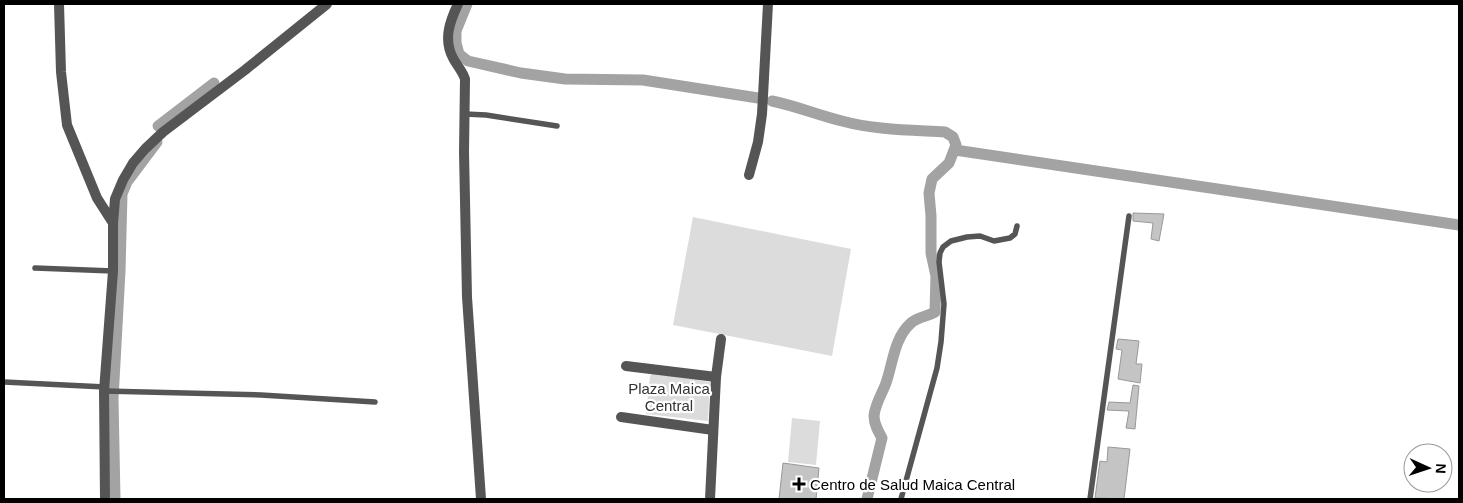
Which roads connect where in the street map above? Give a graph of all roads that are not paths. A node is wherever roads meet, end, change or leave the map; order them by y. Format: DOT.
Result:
graph roads {
  1 [pos="59,4"];
  2 [pos="327,4"];
  3 [pos="458,4"];
  4 [pos="768,4"];
  5 [pos="466,114"];
  6 [pos="557,126"];
  7 [pos="749,175"];
  8 [pos="1129,216"];
  9 [pos="113,223"];
  10 [pos="1017,226"];
  11 [pos="35,268"];
  12 [pos="113,271"];
  13 [pos="721,339"];
  14 [pos="626,366"];
  15 [pos="716,377"];
  16 [pos="4,382"];
  17 [pos="105,389"];
  18 [pos="376,402"];
  19 [pos="621,417"];
  20 [pos="713,430"];
  21 [pos="105,499"];
  22 [pos="481,499"];
  23 [pos="710,499"];
  24 [pos="901,499"];
  25 [pos="1090,499"];
  1 -- 9 [label="street"];
  2 -- 9 [label="street"];
  3 -- 5 [label="street"];
  4 -- 7 [label="street"];
  5 -- 6 [label="lane"];
  5 -- 22 [label="street"];
  8 -- 25 [label="lane"];
  9 -- 12 [label="street"];
  10 -- 24 [label="lane"];
  11 -- 12 [label="lane"];
  12 -- 17 [label="street"];
  13 -- 15 [label="street"];
  14 -- 15 [label="street"];
  15 -- 20 [label="street"];
  16 -- 17 [label="lane"];
  17 -- 18 [label="lane"];
  17 -- 21 [label="street"];
  19 -- 20 [label="street"];
  20 -- 23 [label="street"];
}
